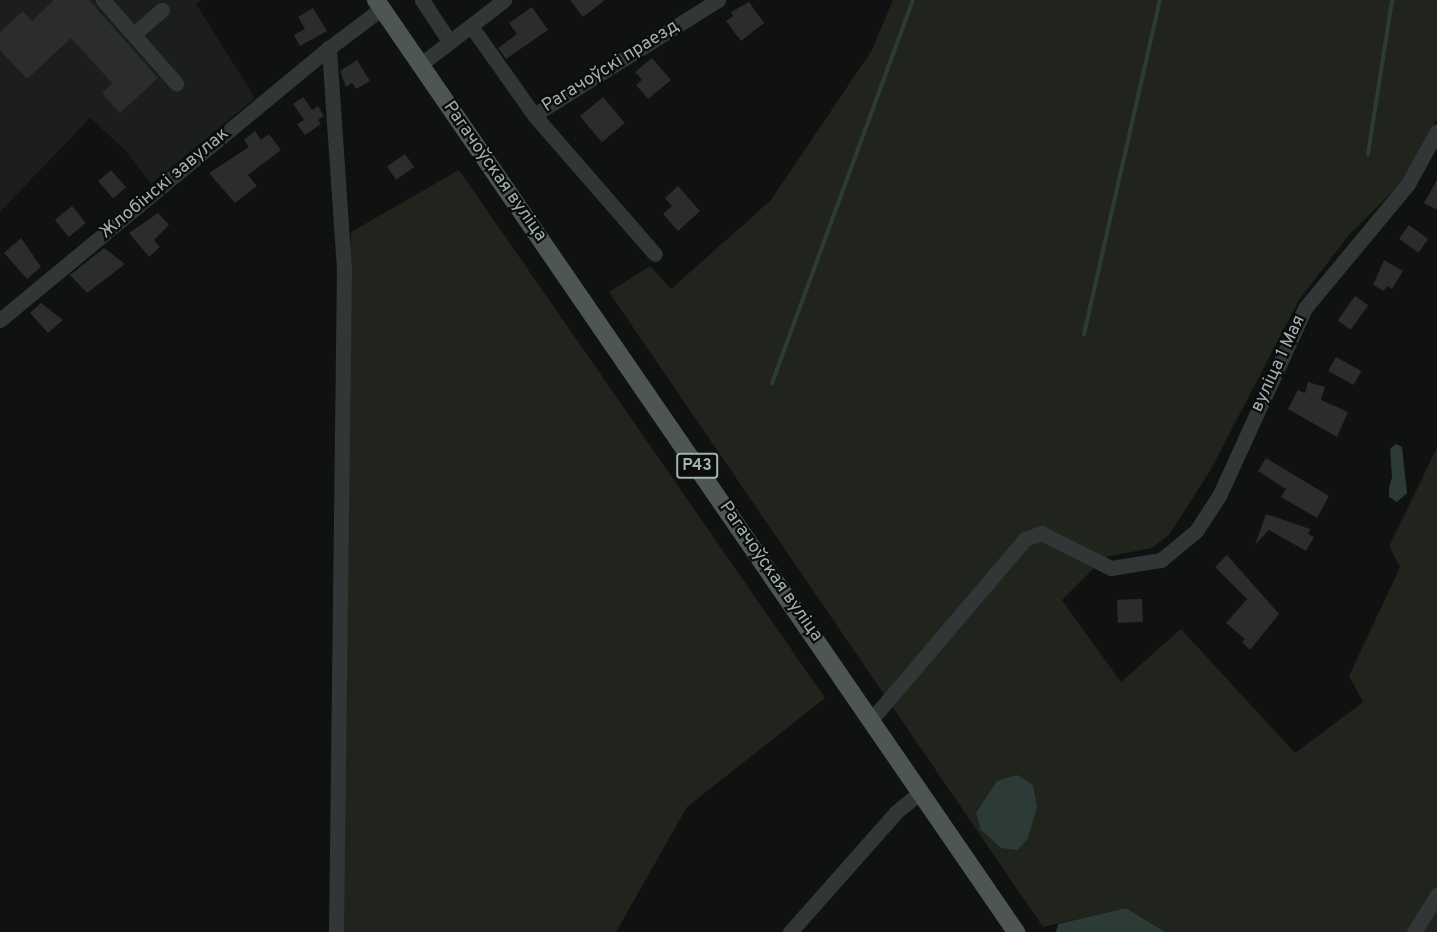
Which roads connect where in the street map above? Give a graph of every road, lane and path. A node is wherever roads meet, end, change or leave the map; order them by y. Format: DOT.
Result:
graph roads {
  1 [pos="103,0"];
  2 [pos="422,0"];
  3 [pos="504,0"];
  4 [pos="718,0"];
  5 [pos="379,4"];
  6 [pos="162,10"];
  7 [pos="471,26"];
  8 [pos="134,34"];
  9 [pos="449,41"];
  10 [pos="329,48"];
  11 [pos="420,64"];
  12 [pos="176,83"];
  13 [pos="534,115"];
  14 [pos="1437,131"];
  15 [pos="655,254"];
  16 [pos="0,320"];
  17 [pos="871,720"];
  18 [pos="921,792"];
  19 [pos="1437,895"];
  20 [pos="336,932"];
  21 [pos="790,932"];
  22 [pos="1016,932"];
  23 [pos="1414,932"];
  1 -- 8 [label="street"];
  2 -- 9 [label="street"];
  3 -- 7 [label="street"];
  4 -- 13 [label="street, Рагачоўскі праезд"];
  5 -- 10 [label="street, Жлобінскі завулак"];
  5 -- 11 [label="main road, Рагачоўская вуліца / Р43"];
  6 -- 8 [label="street"];
  7 -- 9 [label="street"];
  7 -- 13 [label="street"];
  8 -- 12 [label="street"];
  9 -- 11 [label="street"];
  10 -- 16 [label="street, Жлобінскі завулак"];
  10 -- 20 [label="street"];
  11 -- 17 [label="main road, Рагачоўская вуліца / Р43"];
  13 -- 15 [label="street"];
  14 -- 17 [label="street, вуліца 1 Мая"];
  17 -- 18 [label="main road, Рагачоўская вуліца / Р43"];
  18 -- 21 [label="street"];
  18 -- 22 [label="main road, Рагачоўская вуліца / Р43"];
  19 -- 23 [label="street"];
}
